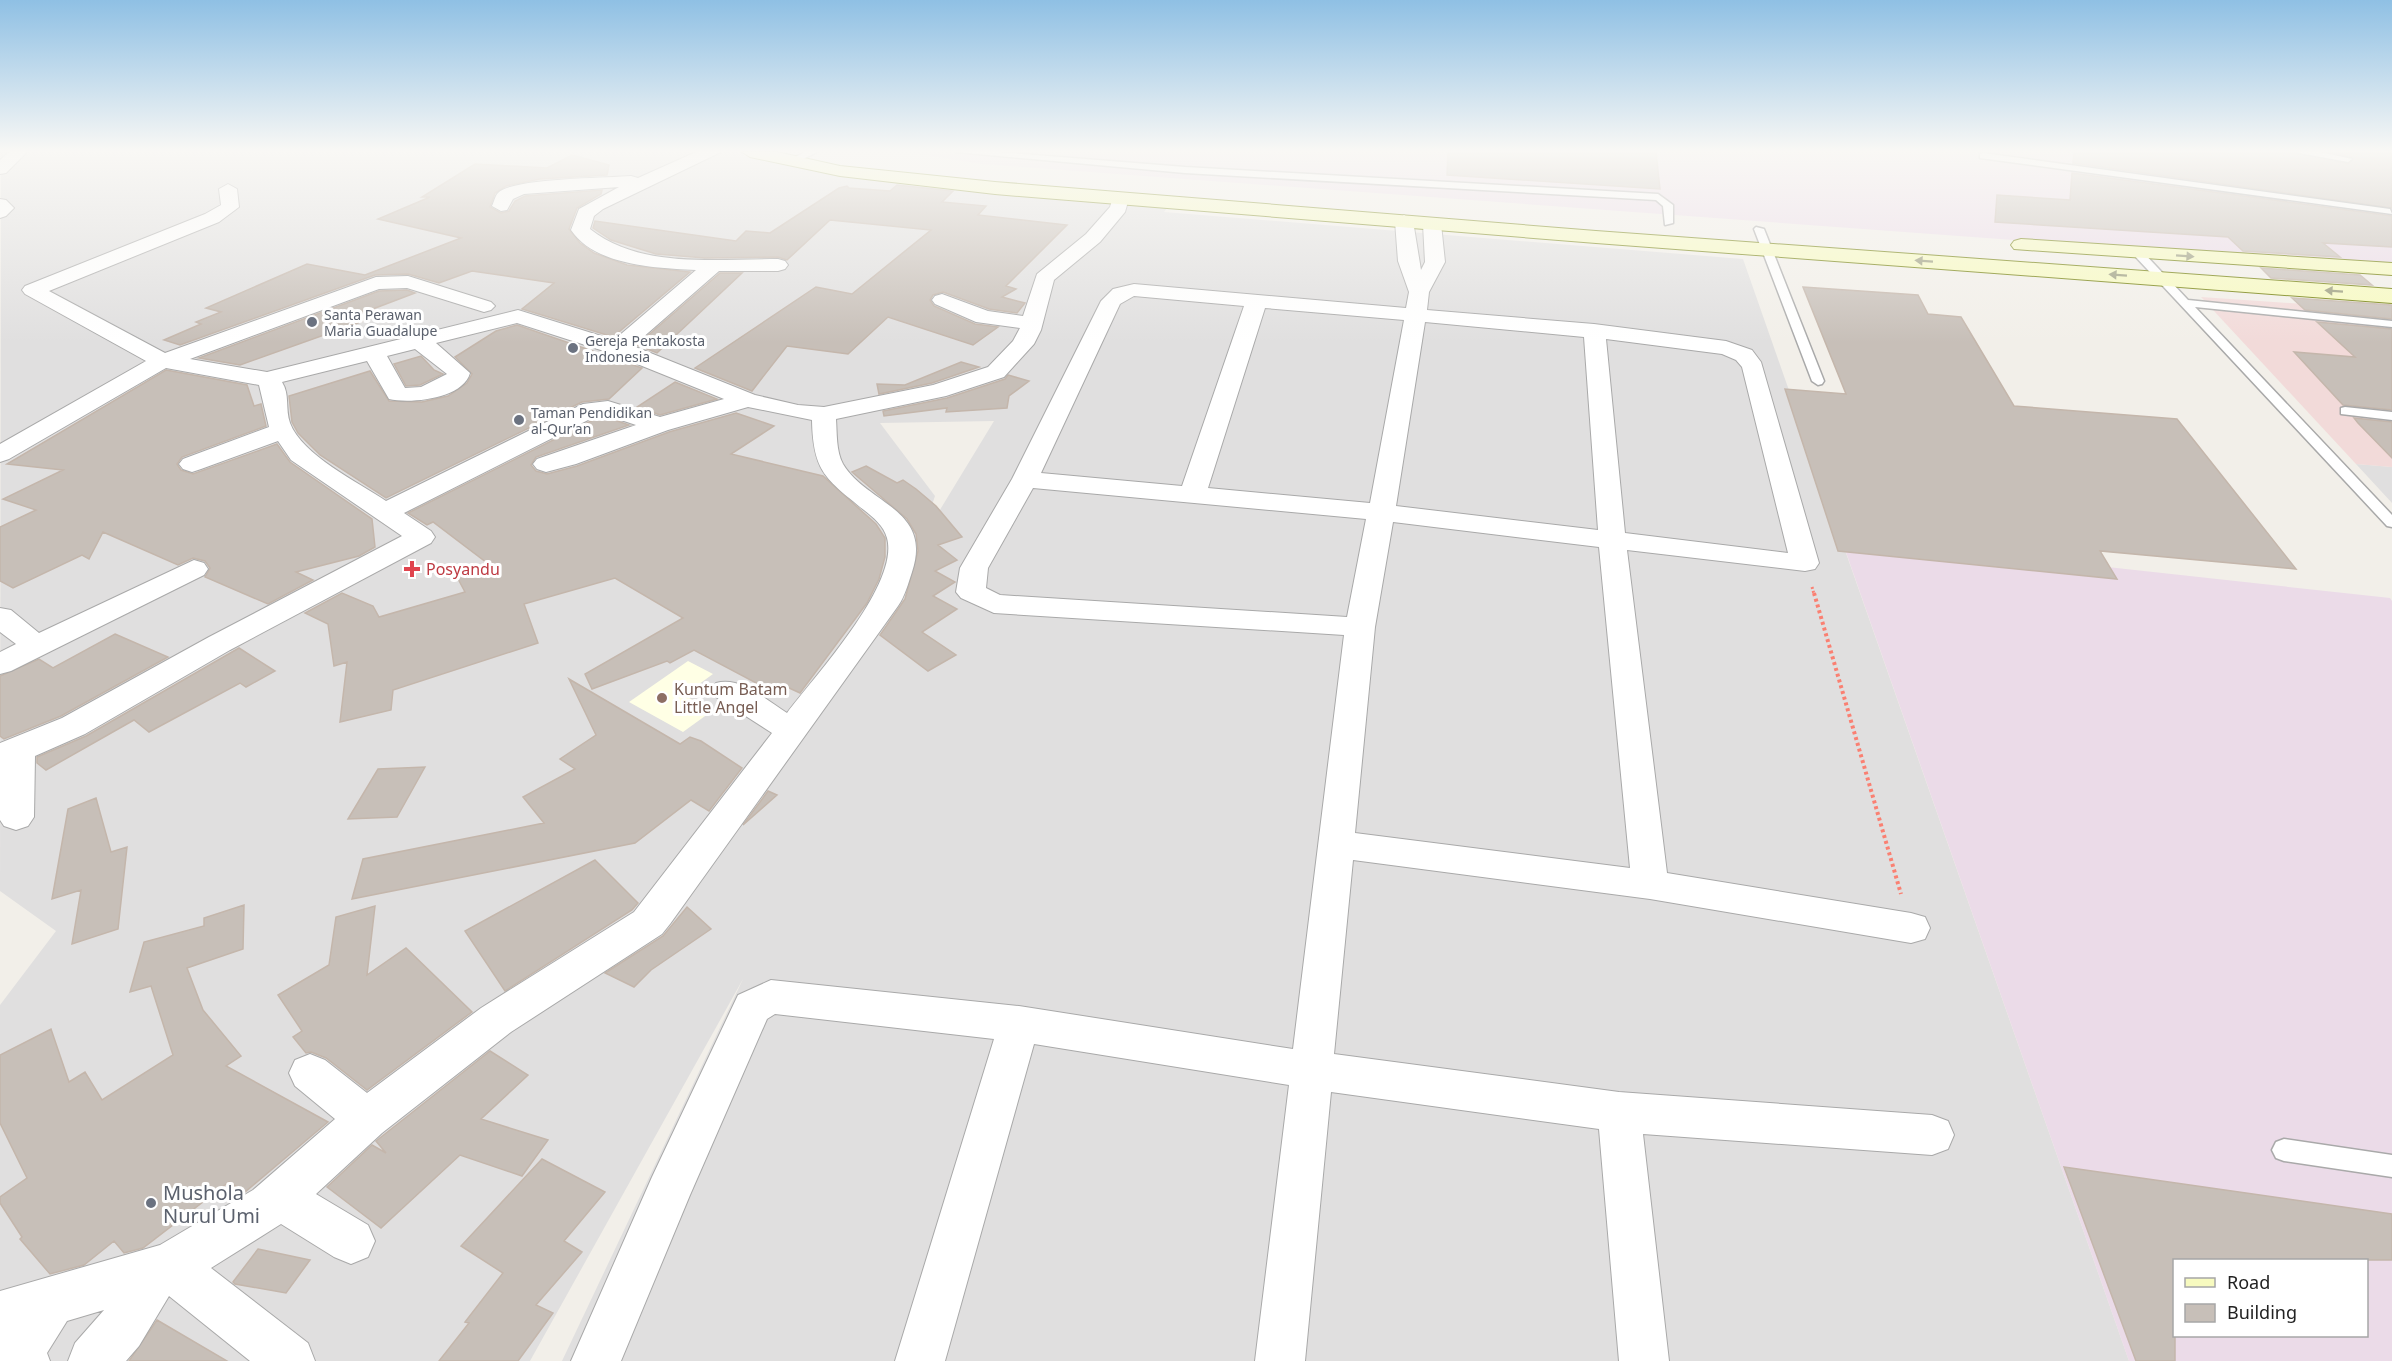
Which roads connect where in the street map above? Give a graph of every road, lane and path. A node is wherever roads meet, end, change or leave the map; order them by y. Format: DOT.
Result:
graph roads {
  1 [pos="216,216"];
  2 [pos="585,216"];
  3 [pos="1112,216"];
  4 [pos="1369,216"];
  5 [pos="1668,216"];
  6 [pos="1404,220"];
  7 [pos="1644,221"];
  8 [pos="1668,223"];
  9 [pos="1432,224"];
  10 [pos="1690,224"];
  11 [pos="1736,228"];
  12 [pos="1759,230"];
  13 [pos="1783,231"];
  14 [pos="2007,244"];
  15 [pos="1768,249"];
  16 [pos="2137,252"];
  17 [pos="715,264"];
  18 [pos="778,265"];
  19 [pos="2392,269"];
  20 [pos="2161,278"];
  21 [pos="2392,296"];
  22 [pos="942,300"];
  23 [pos="1256,302"];
  24 [pos="2184,303"];
  25 [pos="1418,304"];
  26 [pos="484,306"];
  27 [pos="1030,323"];
  28 [pos="2392,324"];
  29 [pos="1594,331"];
  30 [pos="418,341"];
  31 [pos="256,345"];
  32 [pos="618,348"];
  33 [pos="374,352"];
  34 [pos="162,362"];
  35 [pos="207,368"];
  36 [pos="267,380"];
  37 [pos="1818,381"];
  38 [pos="747,399"];
  39 [pos="2345,411"];
  40 [pos="824,414"];
  41 [pos="2392,416"];
  42 [pos="659,425"];
  43 [pos="282,431"];
  44 [pos="0,454"];
  45 [pos="192,464"];
  46 [pos="546,464"];
  47 [pos="1025,479"];
  48 [pos="1192,496"];
  49 [pos="385,512"];
  50 [pos="1380,512"];
  51 [pos="2392,523"];
  52 [pos="1612,539"];
  53 [pos="1805,563"];
  54 [pos="194,569"];
  55 [pos="0,617"];
  56 [pos="1360,627"];
  57 [pos="36,645"];
  58 [pos="0,664"];
  59 [pos="728,690"];
  60 [pos="791,730"];
  61 [pos="9,753"];
  62 [pos="16,817"];
  63 [pos="1335,844"];
  64 [pos="1650,885"];
  65 [pos="1911,928"];
  66 [pos="1019,1024"];
  67 [pos="1310,1070"];
  68 [pos="310,1073"];
  69 [pos="1619,1112"];
  70 [pos="367,1119"];
  71 [pos="1932,1135"];
  72 [pos="2284,1150"];
  73 [pos="2392,1166"];
  74 [pos="279,1197"];
  75 [pos="351,1241"];
  76 [pos="164,1268"];
  77 [pos="10,1348"];
  78 [pos="93,1361"];
  79 [pos="290,1361"];
  80 [pos="596,1361"];
  81 [pos="920,1361"];
  82 [pos="1280,1361"];
  83 [pos="1644,1361"];
  1 -- 34 [label="street"];
  2 -- 17 [label="street"];
  3 -- 27 [label="street"];
  4 -- 6 [label="street"];
  5 -- 8 [label="lane"];
  6 -- 9 [label="street"];
  6 -- 25 [label="street"];
  7 -- 8 [label="street"];
  8 -- 10 [label="street"];
  9 -- 15 [label="street"];
  9 -- 25 [label="street"];
  11 -- 12 [label="street"];
  12 -- 13 [label="street"];
  12 -- 15 [label="lane"];
  14 -- 16 [label="street"];
  20 -- 15 [label="street, one-way"];
  15 -- 37 [label="lane"];
  16 -- 19 [label="street, one-way"];
  16 -- 20 [label="lane"];
  17 -- 18 [label="street"];
  17 -- 32 [label="street"];
  21 -- 20 [label="street, one-way"];
  20 -- 24 [label="lane"];
  22 -- 27 [label="street"];
  23 -- 25 [label="street"];
  23 -- 47 [label="street"];
  23 -- 48 [label="street"];
  24 -- 28 [label="lane"];
  24 -- 51 [label="lane"];
  25 -- 29 [label="street"];
  25 -- 50 [label="street"];
  26 -- 34 [label="street"];
  27 -- 40 [label="street"];
  29 -- 52 [label="street"];
  29 -- 53 [label="street"];
  30 -- 32 [label="street"];
  30 -- 33 [label="street"];
  30 -- 33 [label="street"];
  31 -- 35 [label="street"];
  32 -- 38 [label="street"];
  33 -- 36 [label="street"];
  34 -- 35 [label="street"];
  34 -- 44 [label="street"];
  35 -- 36 [label="street"];
  36 -- 43 [label="street"];
  38 -- 40 [label="street"];
  38 -- 42 [label="street"];
  39 -- 41 [label="lane"];
  40 -- 60 [label="street"];
  42 -- 46 [label="street"];
  42 -- 49 [label="street"];
  43 -- 45 [label="street"];
  43 -- 49 [label="street"];
  47 -- 48 [label="street"];
  47 -- 56 [label="street"];
  48 -- 50 [label="street"];
  49 -- 61 [label="street"];
  50 -- 52 [label="street"];
  50 -- 56 [label="street"];
  52 -- 53 [label="street"];
  52 -- 64 [label="street"];
  53 -- 65 [label="path"];
  54 -- 57 [label="street"];
  55 -- 57 [label="street"];
  56 -- 63 [label="street"];
  57 -- 58 [label="street"];
  59 -- 60 [label="street"];
  60 -- 70 [label="street"];
  61 -- 62 [label="street"];
  63 -- 64 [label="street"];
  63 -- 67 [label="street"];
  64 -- 65 [label="street"];
  66 -- 67 [label="street"];
  66 -- 80 [label="street"];
  66 -- 81 [label="street"];
  67 -- 69 [label="street"];
  67 -- 82 [label="street"];
  68 -- 70 [label="street"];
  69 -- 71 [label="street"];
  69 -- 83 [label="street"];
  70 -- 74 [label="street"];
  72 -- 73 [label="lane"];
  74 -- 75 [label="street"];
  74 -- 76 [label="street"];
  76 -- 77 [label="street"];
  76 -- 78 [label="street"];
  76 -- 79 [label="street"];
}
